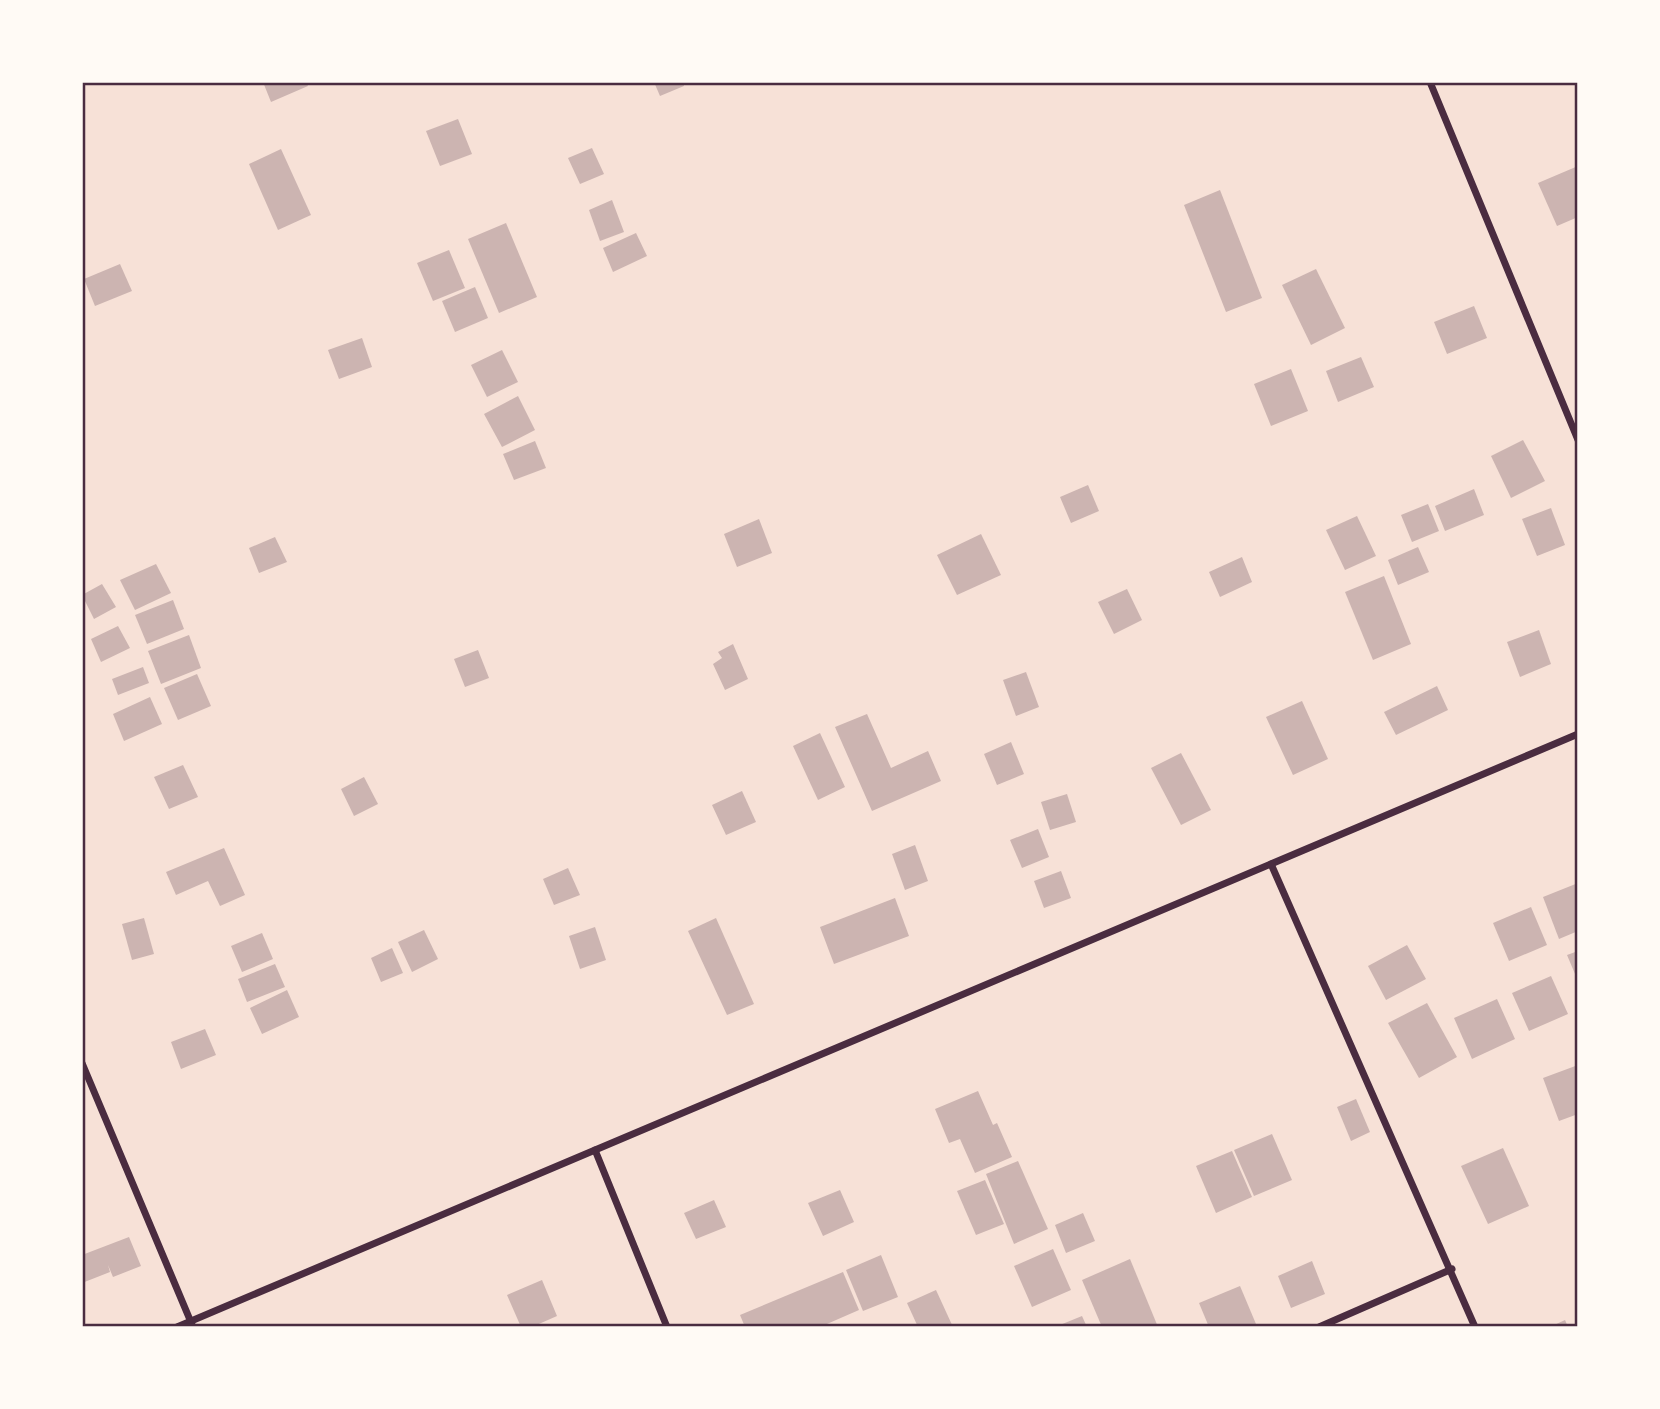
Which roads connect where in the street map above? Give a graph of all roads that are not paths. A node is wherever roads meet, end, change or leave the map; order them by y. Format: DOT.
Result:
graph roads {
  1 [pos="1430,82"];
  2 [pos="1578,440"];
  3 [pos="1578,734"];
  4 [pos="1271,864"];
  5 [pos="82,1063"];
  6 [pos="595,1150"];
  7 [pos="1452,1269"];
  8 [pos="192,1324"];
  9 [pos="177,1327"];
  10 [pos="667,1327"];
  11 [pos="1320,1327"];
  12 [pos="1475,1327"];
  1 -- 2 [label="street"];
  3 -- 4 [label="street"];
  4 -- 6 [label="street"];
  4 -- 7 [label="street"];
  5 -- 8 [label="street"];
  6 -- 8 [label="street"];
  6 -- 10 [label="street"];
  7 -- 11 [label="street"];
  7 -- 12 [label="street"];
  8 -- 9 [label="street"];
}
